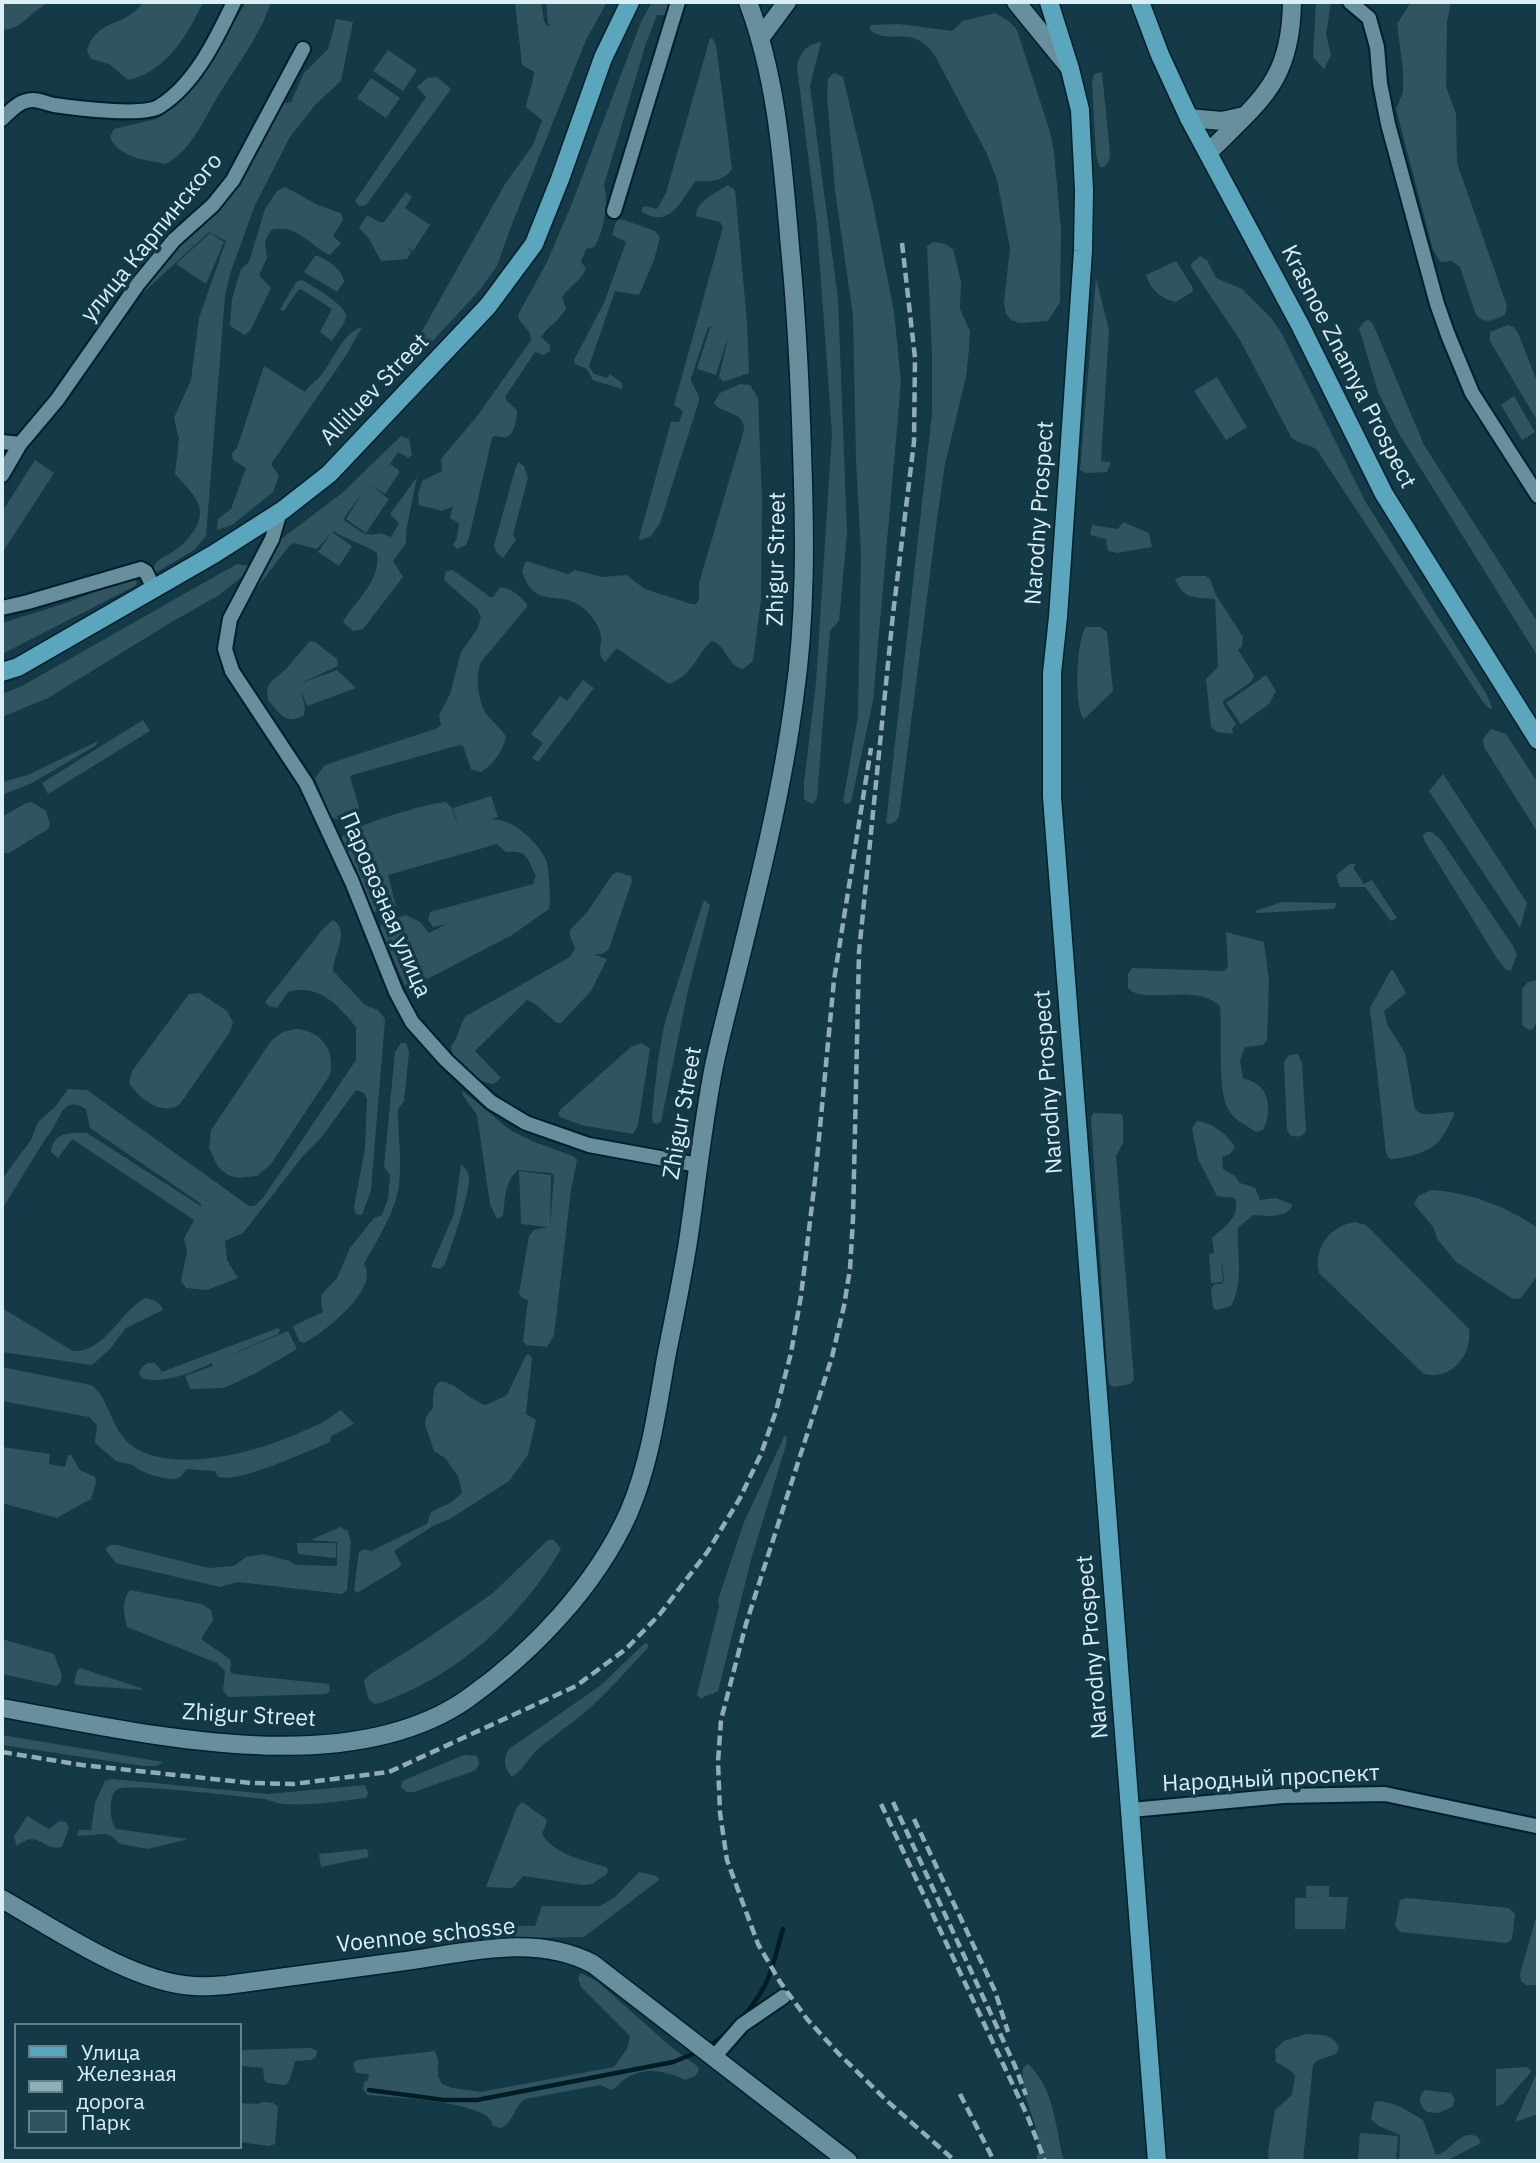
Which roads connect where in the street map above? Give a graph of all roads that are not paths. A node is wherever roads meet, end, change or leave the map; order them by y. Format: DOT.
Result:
graph roads {
  1 [pos="233,2"];
  2 [pos="630,2"];
  3 [pos="678,2"];
  4 [pos="748,2"];
  5 [pos="787,2"];
  6 [pos="1016,2"];
  7 [pos="1049,2"];
  8 [pos="1140,2"];
  9 [pos="1292,2"];
  10 [pos="1350,2"];
  11 [pos="761,37"];
  12 [pos="303,49"];
  13 [pos="1070,69"];
  14 [pos="1244,116"];
  15 [pos="1189,118"];
  16 [pos="2,119"];
  17 [pos="1208,153"];
  18 [pos="614,211"];
  19 [pos="2,442"];
  20 [pos="20,444"];
  21 [pos="2,475"];
  22 [pos="1538,496"];
  23 [pos="280,512"];
  24 [pos="154,589"];
  25 [pos="2,608"];
  26 [pos="2,673"];
  27 [pos="1538,740"];
  28 [pos="698,1165"];
  29 [pos="2,1708"];
  30 [pos="1131,1810"];
  31 [pos="1536,1826"];
  32 [pos="2,1899"];
  33 [pos="783,1997"];
  34 [pos="711,2055"];
  35 [pos="848,2161"];
  36 [pos="1157,2161"];
  1 -- 16 [label="street"];
  2 -- 23 [label="main road, Alliluev Street"];
  3 -- 18 [label="street"];
  4 -- 11 [label="main road, Zhigur Street"];
  5 -- 11 [label="main road"];
  6 -- 13 [label="main road"];
  7 -- 13 [label="main road, Narodny Prospect"];
  8 -- 15 [label="main road, Krasnoe Znamya Prospect"];
  9 -- 14 [label="main road"];
  10 -- 22 [label="street"];
  11 -- 28 [label="main road, Zhigur Street"];
  12 -- 20 [label="street, улица Карпинского"];
  13 -- 30 [label="main road, Narodny Prospect"];
  14 -- 15 [label="main road"];
  14 -- 17 [label="main road"];
  15 -- 17 [label="main road, Krasnoe Znamya Prospect"];
  17 -- 27 [label="main road, Krasnoe Znamya Prospect"];
  19 -- 20 [label="street"];
  20 -- 21 [label="street, улица Карпинского"];
  23 -- 24 [label="main road, Alliluev Street"];
  23 -- 28 [label="street, Паровозная улица"];
  24 -- 25 [label="street"];
  24 -- 26 [label="main road, Alliluev Street"];
  28 -- 29 [label="main road, Zhigur Street"];
  30 -- 31 [label="street, Народный проспект"];
  30 -- 36 [label="main road, Narodny Prospect"];
  32 -- 34 [label="main road, Voennoe schosse"];
  33 -- 34 [label="street"];
  34 -- 35 [label="main road, Voennoe schosse"];
}
